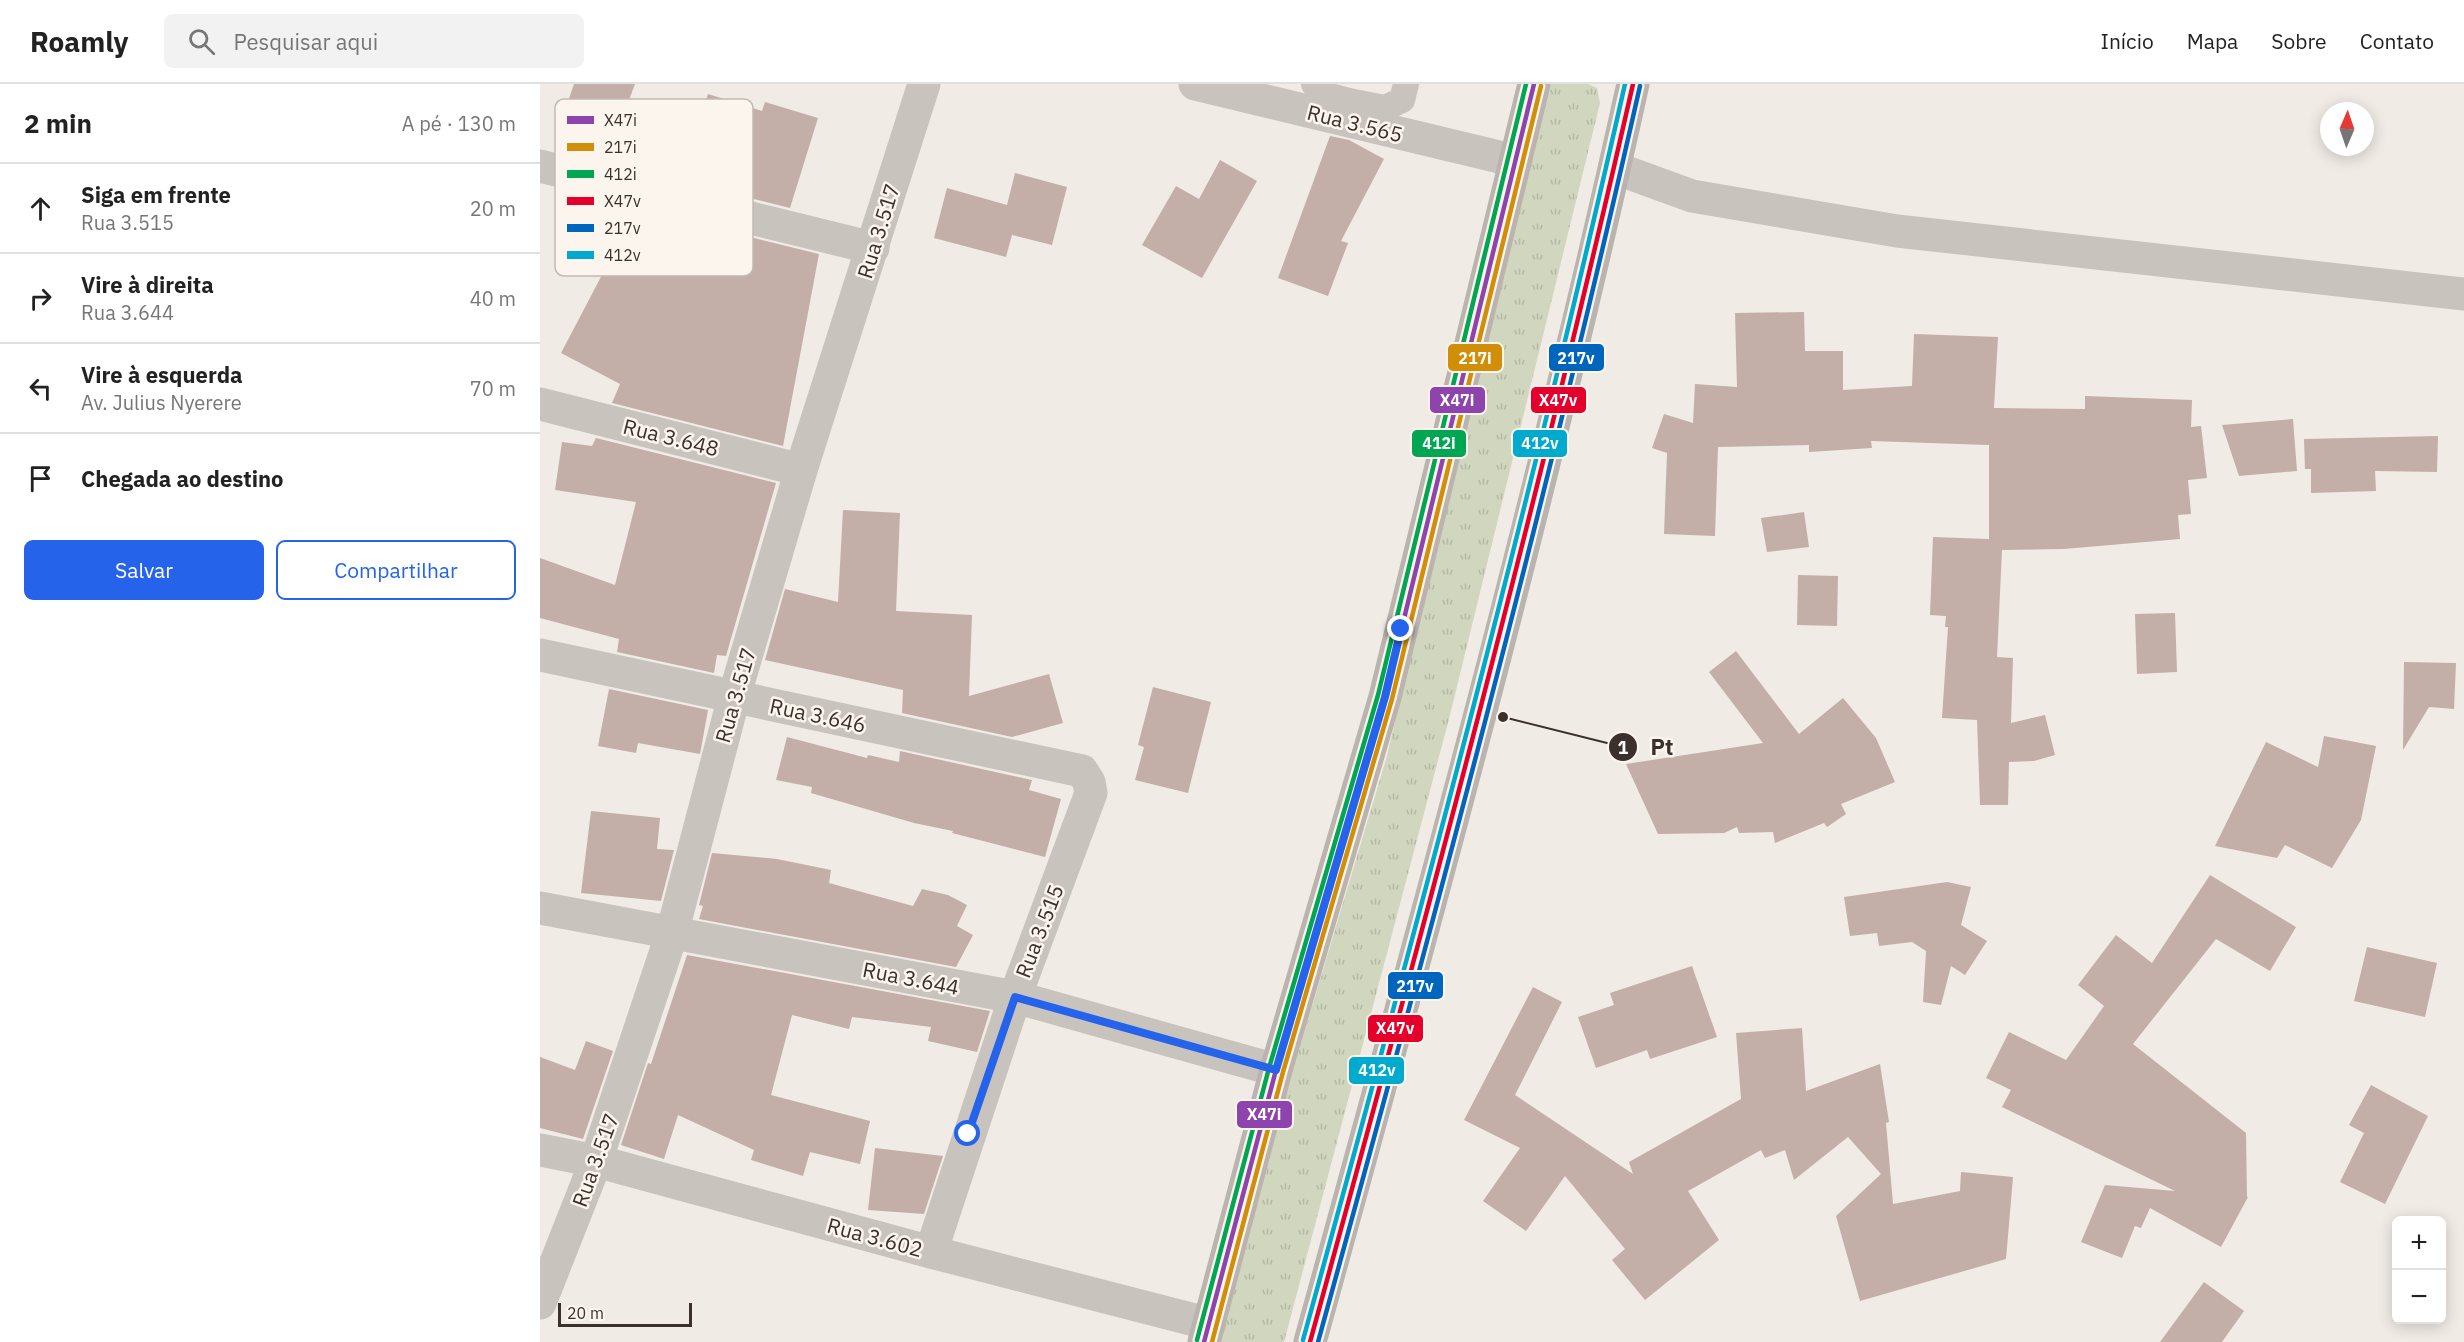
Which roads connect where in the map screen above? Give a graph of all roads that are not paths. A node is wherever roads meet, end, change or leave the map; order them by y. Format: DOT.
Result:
graph roads {
  1 [pos="924,84"];
  2 [pos="1195,84"];
  3 [pos="1314,84"];
  4 [pos="1406,84"];
  5 [pos="1534,84"];
  6 [pos="1633,84"];
  7 [pos="1516,161"];
  8 [pos="540,166"];
  9 [pos="1615,168"];
  10 [pos="555,170"];
  11 [pos="753,218"];
  12 [pos="873,248"];
  13 [pos="2464,294"];
  14 [pos="540,404"];
  15 [pos="801,470"];
  16 [pos="540,655"];
  17 [pos="734,697"];
  18 [pos="1089,782"];
  19 [pos="540,908"];
  20 [pos="672,933"];
  21 [pos="1015,997"];
  22 [pos="1276,1070"];
  23 [pos="540,1150"];
  24 [pos="596,1161"];
  25 [pos="931,1252"];
  26 [pos="540,1303"];
  27 [pos="1207,1333"];
  28 [pos="1310,1342"];
  1 -- 12 [label="street, Rua 3.517"];
  2 -- 7 [label="street, Rua 3.565"];
  3 -- 4 [label="lane"];
  5 -- 7 [label="main road"];
  6 -- 9 [label="main road"];
  7 -- 22 [label="main road"];
  8 -- 10 [label="street"];
  9 -- 13 [label="street"];
  9 -- 28 [label="main road"];
  11 -- 12 [label="street"];
  12 -- 15 [label="street, Rua 3.517"];
  14 -- 15 [label="street, Rua 3.648"];
  15 -- 17 [label="street, Rua 3.517"];
  16 -- 17 [label="street, Rua 3.646"];
  17 -- 18 [label="street, Rua 3.646"];
  17 -- 20 [label="street, Rua 3.517"];
  18 -- 21 [label="street, Rua 3.515"];
  19 -- 20 [label="street, Rua 3.644"];
  20 -- 21 [label="street, Rua 3.644"];
  20 -- 24 [label="street, Rua 3.517"];
  21 -- 22 [label="street, Rua 3.644"];
  21 -- 25 [label="street, Rua 3.515"];
  22 -- 27 [label="main road"];
  23 -- 24 [label="street, Rua 3.602"];
  24 -- 25 [label="street, Rua 3.602"];
  24 -- 26 [label="street, Rua 3.517"];
  25 -- 27 [label="street, Rua 3.602"];
}
